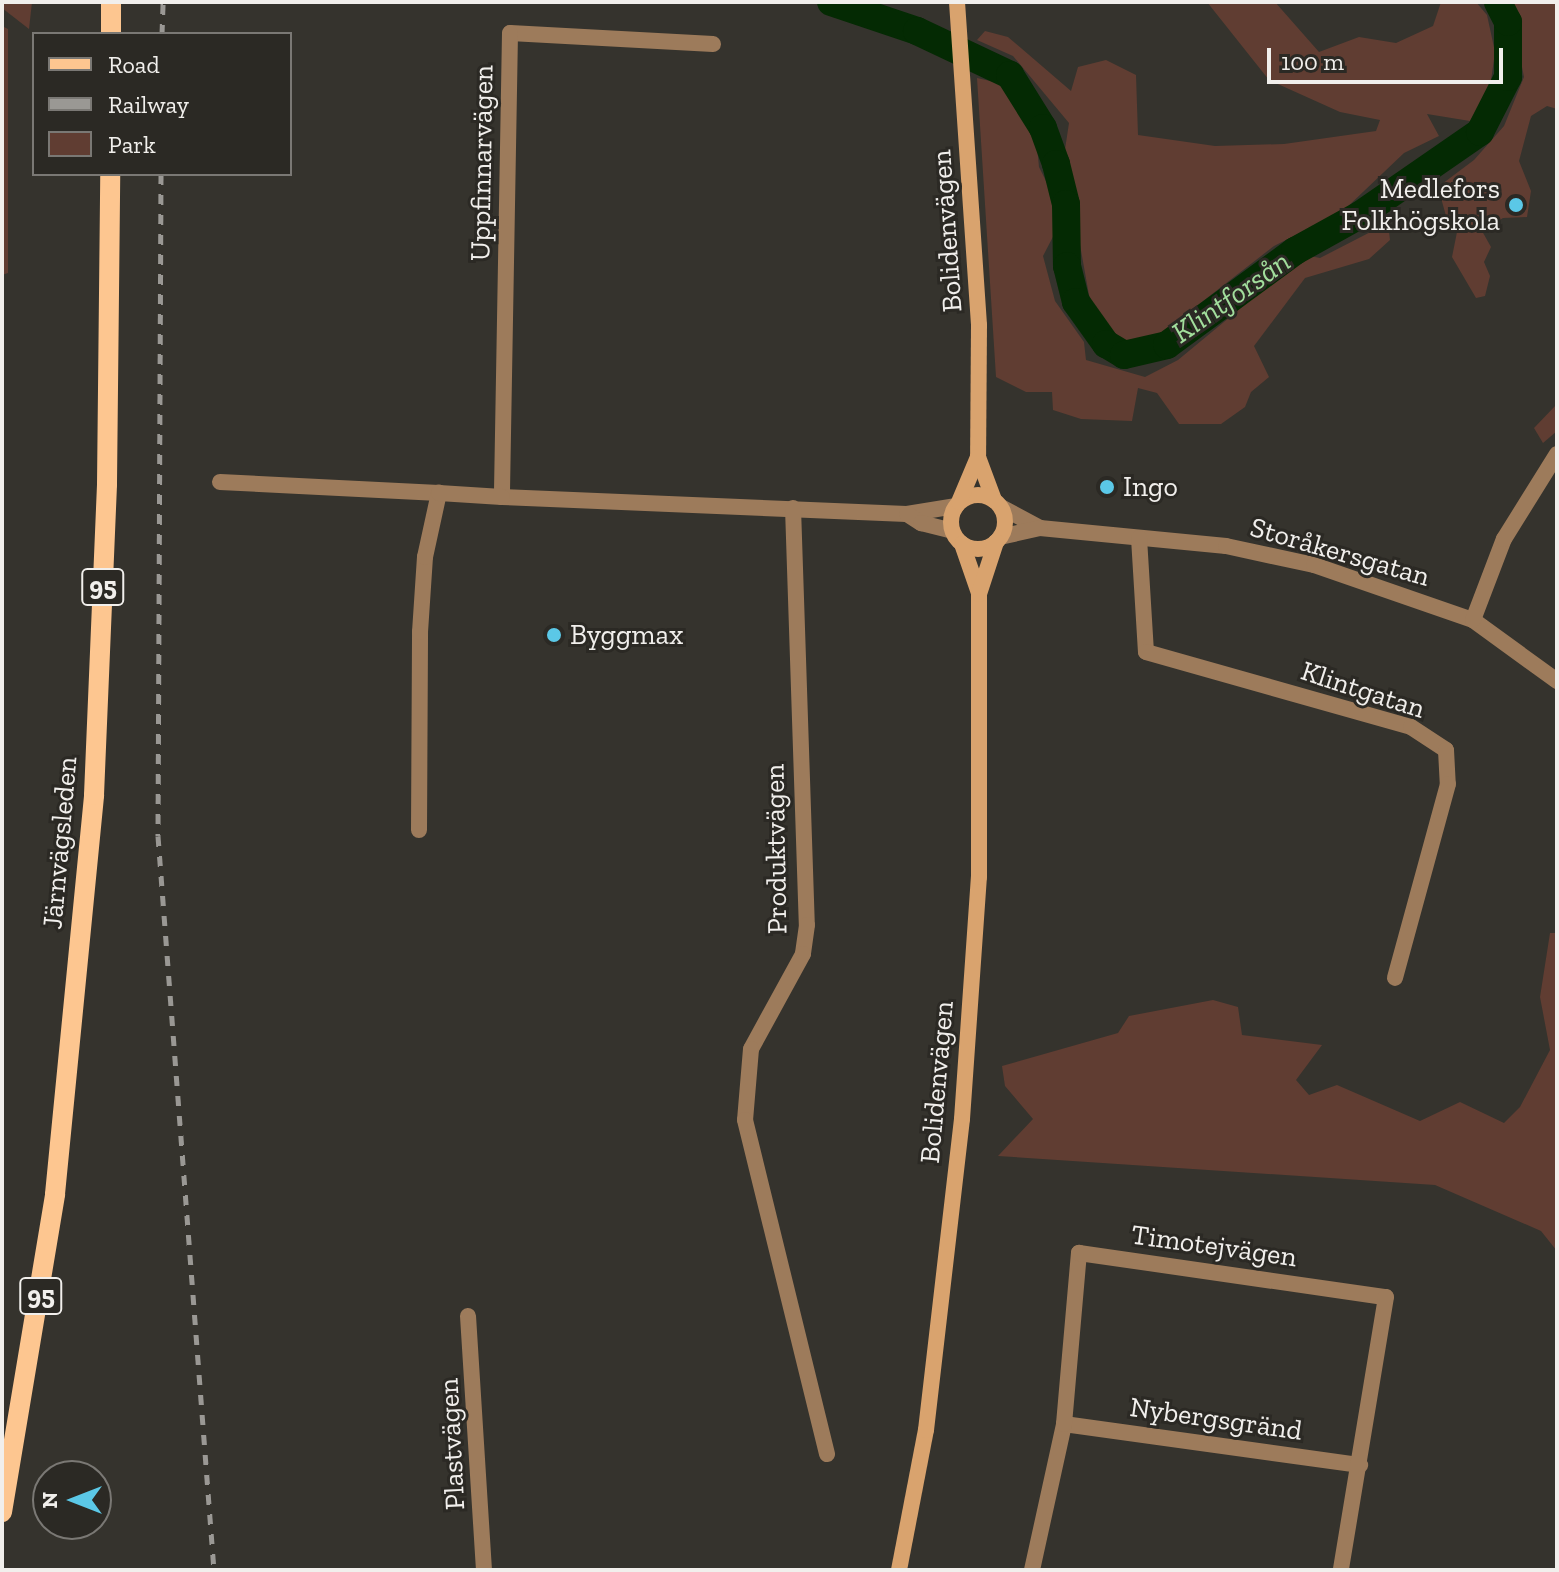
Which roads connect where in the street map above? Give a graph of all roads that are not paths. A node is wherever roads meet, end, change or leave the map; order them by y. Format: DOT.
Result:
graph roads {
  1 [pos="111,2"];
  2 [pos="957,6"];
  3 [pos="111,32"];
  4 [pos="713,44"];
  5 [pos="110,176"];
  6 [pos="1557,454"];
  7 [pos="978,457"];
  8 [pos="220,482"];
  9 [pos="439,493"];
  10 [pos="502,497"];
  11 [pos="998,503"];
  12 [pos="958,504"];
  13 [pos="793,508"];
  14 [pos="907,514"];
  15 [pos="1040,528"];
  16 [pos="957,538"];
  17 [pos="1139,538"];
  18 [pos="998,540"];
  19 [pos="979,594"];
  20 [pos="1473,620"];
  21 [pos="1557,681"];
  22 [pos="419,830"];
  23 [pos="1395,978"];
  24 [pos="468,1316"];
  25 [pos="1064,1424"];
  26 [pos="827,1454"];
  27 [pos="1360,1465"];
  28 [pos="2,1512"];
  29 [pos="484,1570"];
  30 [pos="899,1570"];
  31 [pos="1032,1570"];
  32 [pos="1341,1570"];
  1 -- 3 [label="main road"];
  2 -- 7 [label="main road, Bolidenvägen"];
  4 -- 10 [label="street, Uppfinnarvägen"];
  5 -- 28 [label="main road, Järnvägsleden / 95"];
  6 -- 20 [label="street"];
  7 -- 11 [label="main road, Bolidenvägen"];
  7 -- 12 [label="main road, Bolidenvägen"];
  8 -- 9 [label="street"];
  9 -- 10 [label="street"];
  9 -- 22 [label="street"];
  10 -- 13 [label="street"];
  11 -- 12 [label="main road"];
  11 -- 15 [label="street, Storåkersgatan"];
  11 -- 18 [label="main road, Bolidenvägen"];
  12 -- 14 [label="street"];
  12 -- 16 [label="main road, Bolidenvägen"];
  13 -- 14 [label="street"];
  13 -- 26 [label="street, Produktvägen"];
  14 -- 16 [label="street"];
  15 -- 17 [label="street, Storåkersgatan"];
  15 -- 18 [label="street, Storåkersgatan"];
  16 -- 18 [label="main road"];
  16 -- 19 [label="main road, Bolidenvägen"];
  17 -- 20 [label="street, Storåkersgatan"];
  17 -- 23 [label="street, Klintgatan"];
  18 -- 19 [label="main road, Bolidenvägen"];
  19 -- 30 [label="main road, Bolidenvägen"];
  20 -- 21 [label="street, Storåkersgatan"];
  24 -- 29 [label="street, Plastvägen"];
  25 -- 27 [label="street, Nybergsgränd"];
  25 -- 27 [label="street, Timotejvägen"];
  25 -- 31 [label="street, Timotejvägen"];
  27 -- 32 [label="street, Timotejvägen"];
}
